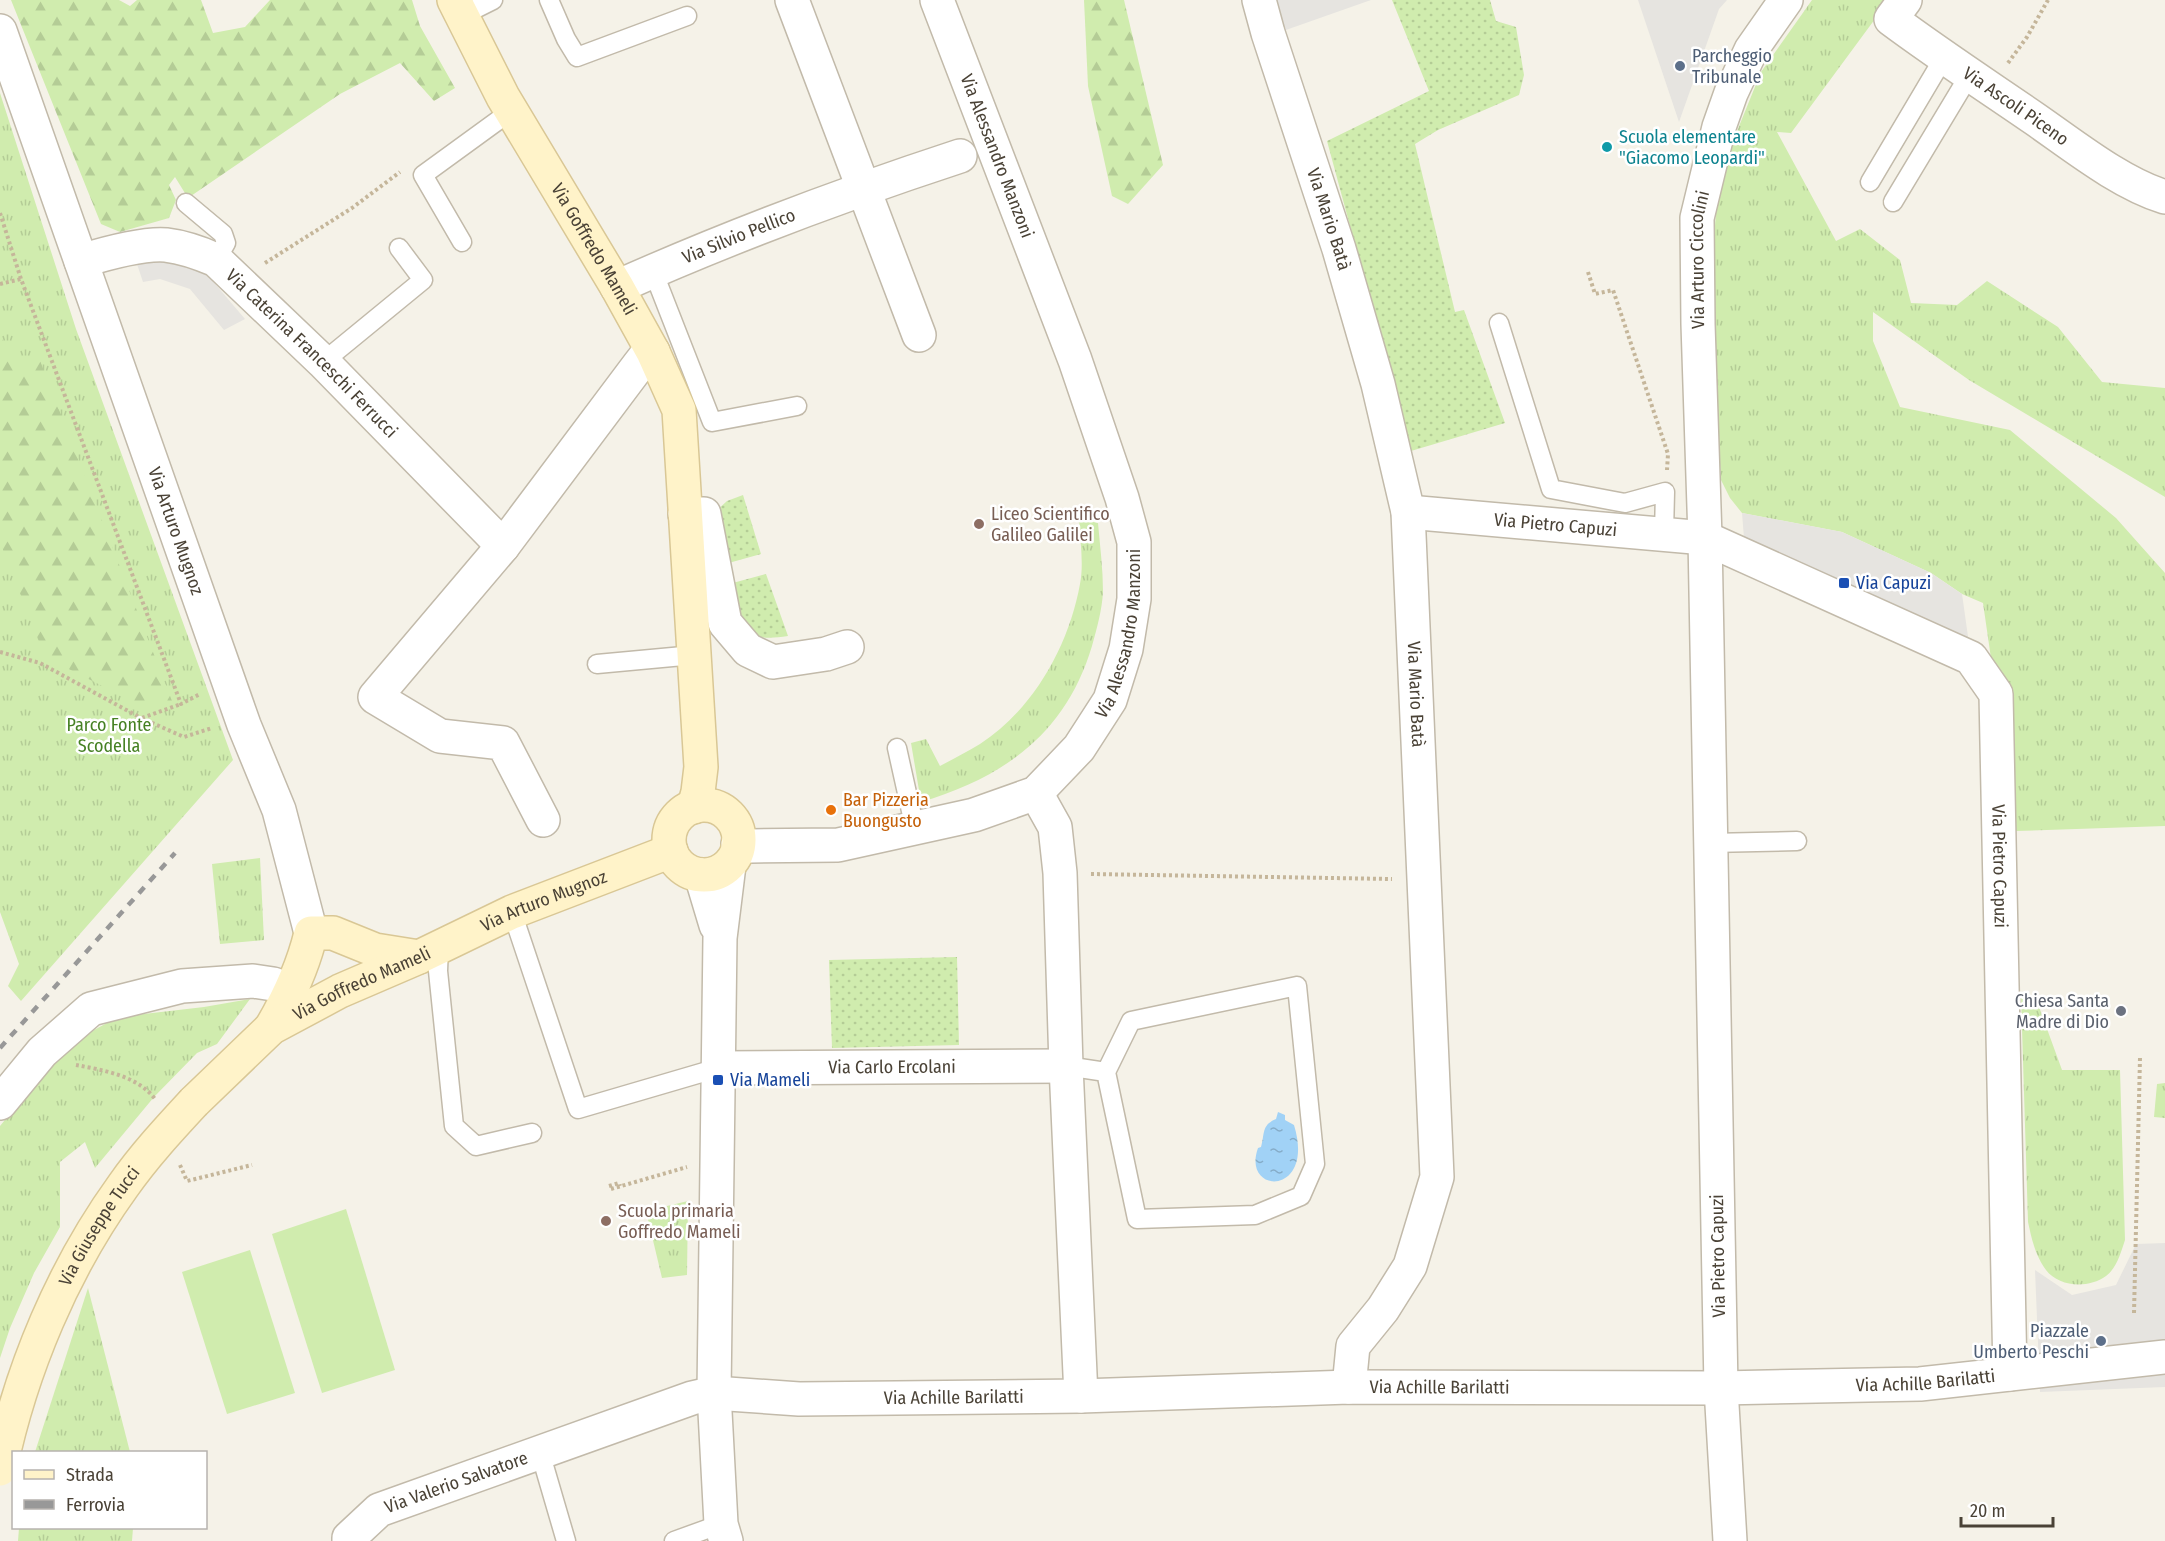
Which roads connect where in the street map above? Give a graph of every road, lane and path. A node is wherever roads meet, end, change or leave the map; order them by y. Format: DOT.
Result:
graph roads {
  1 [pos="493,0"];
  2 [pos="549,0"];
  3 [pos="792,0"];
  4 [pos="937,0"];
  5 [pos="1259,0"];
  6 [pos="1786,0"];
  7 [pos="1905,0"];
  8 [pos="2048,0"];
  9 [pos="457,8"];
  10 [pos="687,16"];
  11 [pos="0,31"];
  12 [pos="2027,37"];
  13 [pos="1957,66"];
  14 [pos="511,111"];
  15 [pos="960,156"];
  16 [pos="408,166"];
  17 [pos="1870,182"];
  18 [pos="863,188"];
  19 [pos="2165,197"];
  20 [pos="1893,202"];
  21 [pos="186,203"];
  22 [pos="0,213"];
  23 [pos="462,242"];
  24 [pos="399,248"];
  25 [pos="216,260"];
  26 [pos="81,261"];
  27 [pos="257,267"];
  28 [pos="652,271"];
  29 [pos="1588,272"];
  30 [pos="21,279"];
  31 [pos="0,284"];
  32 [pos="617,287"];
  33 [pos="1499,323"];
  34 [pos="919,335"];
  35 [pos="652,352"];
  36 [pos="323,362"];
  37 [pos="797,405"];
  38 [pos="1665,492"];
  39 [pos="1408,512"];
  40 [pos="685,514"];
  41 [pos="1664,533"];
  42 [pos="1705,538"];
  43 [pos="503,546"];
  44 [pos="847,648"];
  45 [pos="0,652"];
  46 [pos="694,655"];
  47 [pos="597,664"];
  48 [pos="201,694"];
  49 [pos="181,704"];
  50 [pos="141,718"];
  51 [pos="216,726"];
  52 [pos="897,748"];
  53 [pos="1035,793"];
  54 [pos="708,809"];
  55 [pos="543,820"];
  56 [pos="915,829"];
  57 [pos="1797,841"];
  58 [pos="1710,843"];
  59 [pos="671,851"];
  60 [pos="723,861"];
  61 [pos="1060,873"];
  62 [pos="1423,880"];
  63 [pos="512,912"];
  64 [pos="311,933"];
  65 [pos="429,952"];
  66 [pos="291,992"];
  67 [pos="271,1028"];
  68 [pos="2140,1058"];
  69 [pos="1066,1066"];
  70 [pos="718,1068"];
  71 [pos="1106,1072"];
  72 [pos="0,1103"];
  73 [pos="532,1133"];
  74 [pos="704,1174"];
  75 [pos="610,1187"];
  76 [pos="2134,1313"];
  77 [pos="2165,1357"];
  78 [pos="2010,1374"];
  79 [pos="1349,1387"];
  80 [pos="1721,1388"];
  81 [pos="714,1393"];
  82 [pos="1082,1396"];
  83 [pos="540,1452"];
  84 [pos="0,1469"];
  85 [pos="723,1533"];
  86 [pos="346,1540"];
  87 [pos="567,1541"];
  88 [pos="674,1541"];
  89 [pos="1730,1541"];
  1 -- 9 [label="lane"];
  2 -- 10 [label="lane"];
  3 -- 18 [label="street"];
  4 -- 53 [label="street, Via Alessandro Manzoni"];
  5 -- 39 [label="street, Via Mario Batà"];
  6 -- 42 [label="street, Via Arturo Ciccolini"];
  7 -- 13 [label="street, Via Ascoli Piceno"];
  8 -- 12 [label="path"];
  9 -- 14 [label="main road, Via Goffredo Mameli"];
  11 -- 26 [label="street, Via Arturo Mugnoz"];
  13 -- 17 [label="lane"];
  13 -- 19 [label="street, Via Ascoli Piceno"];
  13 -- 20 [label="lane"];
  14 -- 23 [label="lane"];
  14 -- 32 [label="main road, Via Goffredo Mameli"];
  15 -- 18 [label="street, Via Silvio Pellico"];
  16 -- 27 [label="path"];
  18 -- 28 [label="street, Via Silvio Pellico"];
  18 -- 34 [label="street"];
  21 -- 25 [label="lane"];
  22 -- 30 [label="path"];
  24 -- 36 [label="lane"];
  25 -- 26 [label="street, Via Caterina Franceschi Ferrucci"];
  25 -- 36 [label="street, Via Caterina Franceschi Ferrucci"];
  26 -- 64 [label="street, Via Arturo Mugnoz"];
  28 -- 32 [label="street, Via Silvio Pellico"];
  28 -- 37 [label="lane"];
  29 -- 38 [label="path"];
  30 -- 31 [label="path"];
  30 -- 49 [label="path"];
  32 -- 35 [label="main road, Via Goffredo Mameli"];
  33 -- 38 [label="lane"];
  35 -- 40 [label="main road, Via Goffredo Mameli"];
  35 -- 43 [label="street"];
  36 -- 43 [label="street, Via Caterina Franceschi Ferrucci"];
  38 -- 41 [label="lane"];
  39 -- 41 [label="street, Via Pietro Capuzi"];
  39 -- 62 [label="street, Via Mario Batà"];
  40 -- 44 [label="street"];
  40 -- 46 [label="main road, Via Goffredo Mameli"];
  41 -- 42 [label="street, Via Pietro Capuzi"];
  42 -- 58 [label="street, Via Pietro Capuzi"];
  42 -- 78 [label="street, Via Pietro Capuzi"];
  43 -- 55 [label="street"];
  45 -- 50 [label="path"];
  46 -- 47 [label="lane"];
  46 -- 54 [label="main road, Via Goffredo Mameli"];
  48 -- 49 [label="path"];
  49 -- 50 [label="path"];
  50 -- 51 [label="path"];
  52 -- 56 [label="lane"];
  53 -- 56 [label="street, Via Alessandro Manzoni"];
  53 -- 61 [label="street"];
  54 -- 59 [label="main road"];
  54 -- 60 [label="main road"];
  56 -- 60 [label="street, Via Alessandro Manzoni"];
  57 -- 58 [label="lane"];
  58 -- 80 [label="street, Via Pietro Capuzi"];
  59 -- 60 [label="main road"];
  59 -- 63 [label="main road, Via Arturo Mugnoz"];
  60 -- 70 [label="street"];
  61 -- 62 [label="path"];
  61 -- 69 [label="street"];
  62 -- 79 [label="street, Via Mario Batà"];
  63 -- 65 [label="main road, Via Arturo Mugnoz"];
  63 -- 70 [label="lane"];
  64 -- 65 [label="main road, Via Goffredo Mameli"];
  64 -- 66 [label="main road, Via Arturo Mugnoz"];
  65 -- 67 [label="main road, Via Goffredo Mameli"];
  65 -- 73 [label="lane"];
  66 -- 67 [label="main road, Via Arturo Mugnoz"];
  66 -- 72 [label="street"];
  67 -- 84 [label="main road, Via Giuseppe Tucci, bridge"];
  68 -- 76 [label="path"];
  69 -- 70 [label="street, Via Carlo Ercolani"];
  69 -- 71 [label="lane"];
  69 -- 82 [label="street"];
  70 -- 74 [label="street"];
  71 -- 71 [label="lane"];
  74 -- 75 [label="path"];
  74 -- 81 [label="street"];
  77 -- 78 [label="street, Via Achille Barilatti"];
  78 -- 80 [label="street, Via Achille Barilatti"];
  79 -- 80 [label="street, Via Achille Barilatti"];
  79 -- 82 [label="street, Via Achille Barilatti"];
  80 -- 89 [label="street, Via Pietro Capuzi"];
  81 -- 82 [label="street, Via Achille Barilatti"];
  81 -- 83 [label="street, Via Valerio Salvatore"];
  81 -- 85 [label="street"];
  83 -- 86 [label="street, Via Valerio Salvatore"];
  83 -- 87 [label="lane, Via Valerio Salvatore"];
  85 -- 88 [label="lane"];
}
